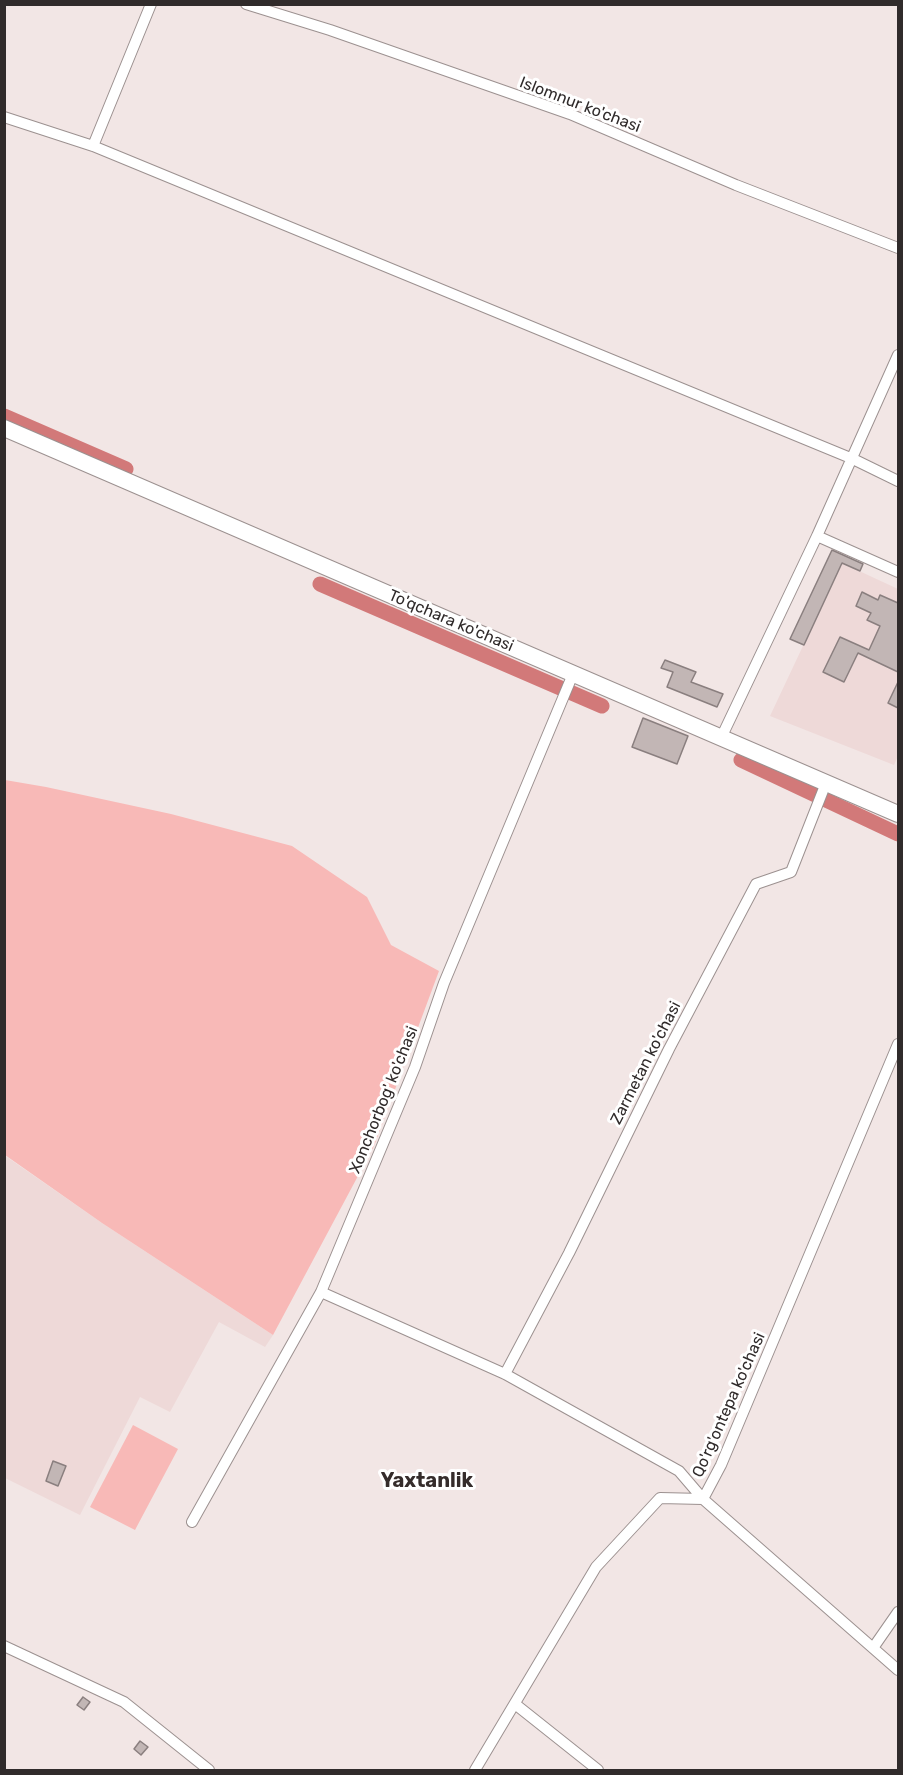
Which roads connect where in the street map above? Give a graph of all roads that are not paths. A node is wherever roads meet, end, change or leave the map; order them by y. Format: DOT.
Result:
graph roads {
  1 [pos="151,4"];
  2 [pos="246,4"];
  3 [pos="4,117"];
  4 [pos="93,146"];
  5 [pos="898,248"];
  6 [pos="898,356"];
  7 [pos="4,428"];
  8 [pos="852,459"];
  9 [pos="898,481"];
  10 [pos="817,536"];
  11 [pos="898,572"];
  12 [pos="573,674"];
  13 [pos="721,738"];
  14 [pos="826,783"];
  15 [pos="898,814"];
  16 [pos="898,1044"];
  17 [pos="321,1292"];
  18 [pos="505,1374"];
  19 [pos="703,1499"];
  20 [pos="192,1522"];
  21 [pos="898,1612"];
  22 [pos="4,1646"];
  23 [pos="873,1648"];
  24 [pos="898,1670"];
  25 [pos="515,1704"];
  26 [pos="209,1770"];
  27 [pos="475,1770"];
  28 [pos="598,1770"];
  1 -- 4 [label="street"];
  2 -- 5 [label="street, Islomnur ko'chasi"];
  3 -- 4 [label="street"];
  4 -- 8 [label="street"];
  6 -- 8 [label="street"];
  7 -- 12 [label="street, To'qchara ko'chasi"];
  8 -- 9 [label="street"];
  8 -- 10 [label="street"];
  10 -- 11 [label="street"];
  10 -- 13 [label="street"];
  12 -- 13 [label="street, To'qchara ko'chasi"];
  12 -- 17 [label="street, Xonchorbog' ko'chasi"];
  13 -- 14 [label="street, To'qchara ko'chasi"];
  14 -- 15 [label="street, To'qchara ko'chasi"];
  14 -- 18 [label="street, Zarmetan ko'chasi"];
  16 -- 19 [label="street, Qo'rg'ontepa ko'chasi"];
  17 -- 18 [label="street"];
  17 -- 20 [label="street, Xonchorbog' ko'chasi"];
  18 -- 19 [label="street"];
  19 -- 23 [label="street"];
  19 -- 25 [label="street, Qo'rg'ontepa ko'chasi"];
  21 -- 23 [label="street"];
  22 -- 26 [label="street"];
  23 -- 24 [label="street"];
  25 -- 27 [label="street, Qo'rg'ontepa ko'chasi"];
  25 -- 28 [label="street"];
}
